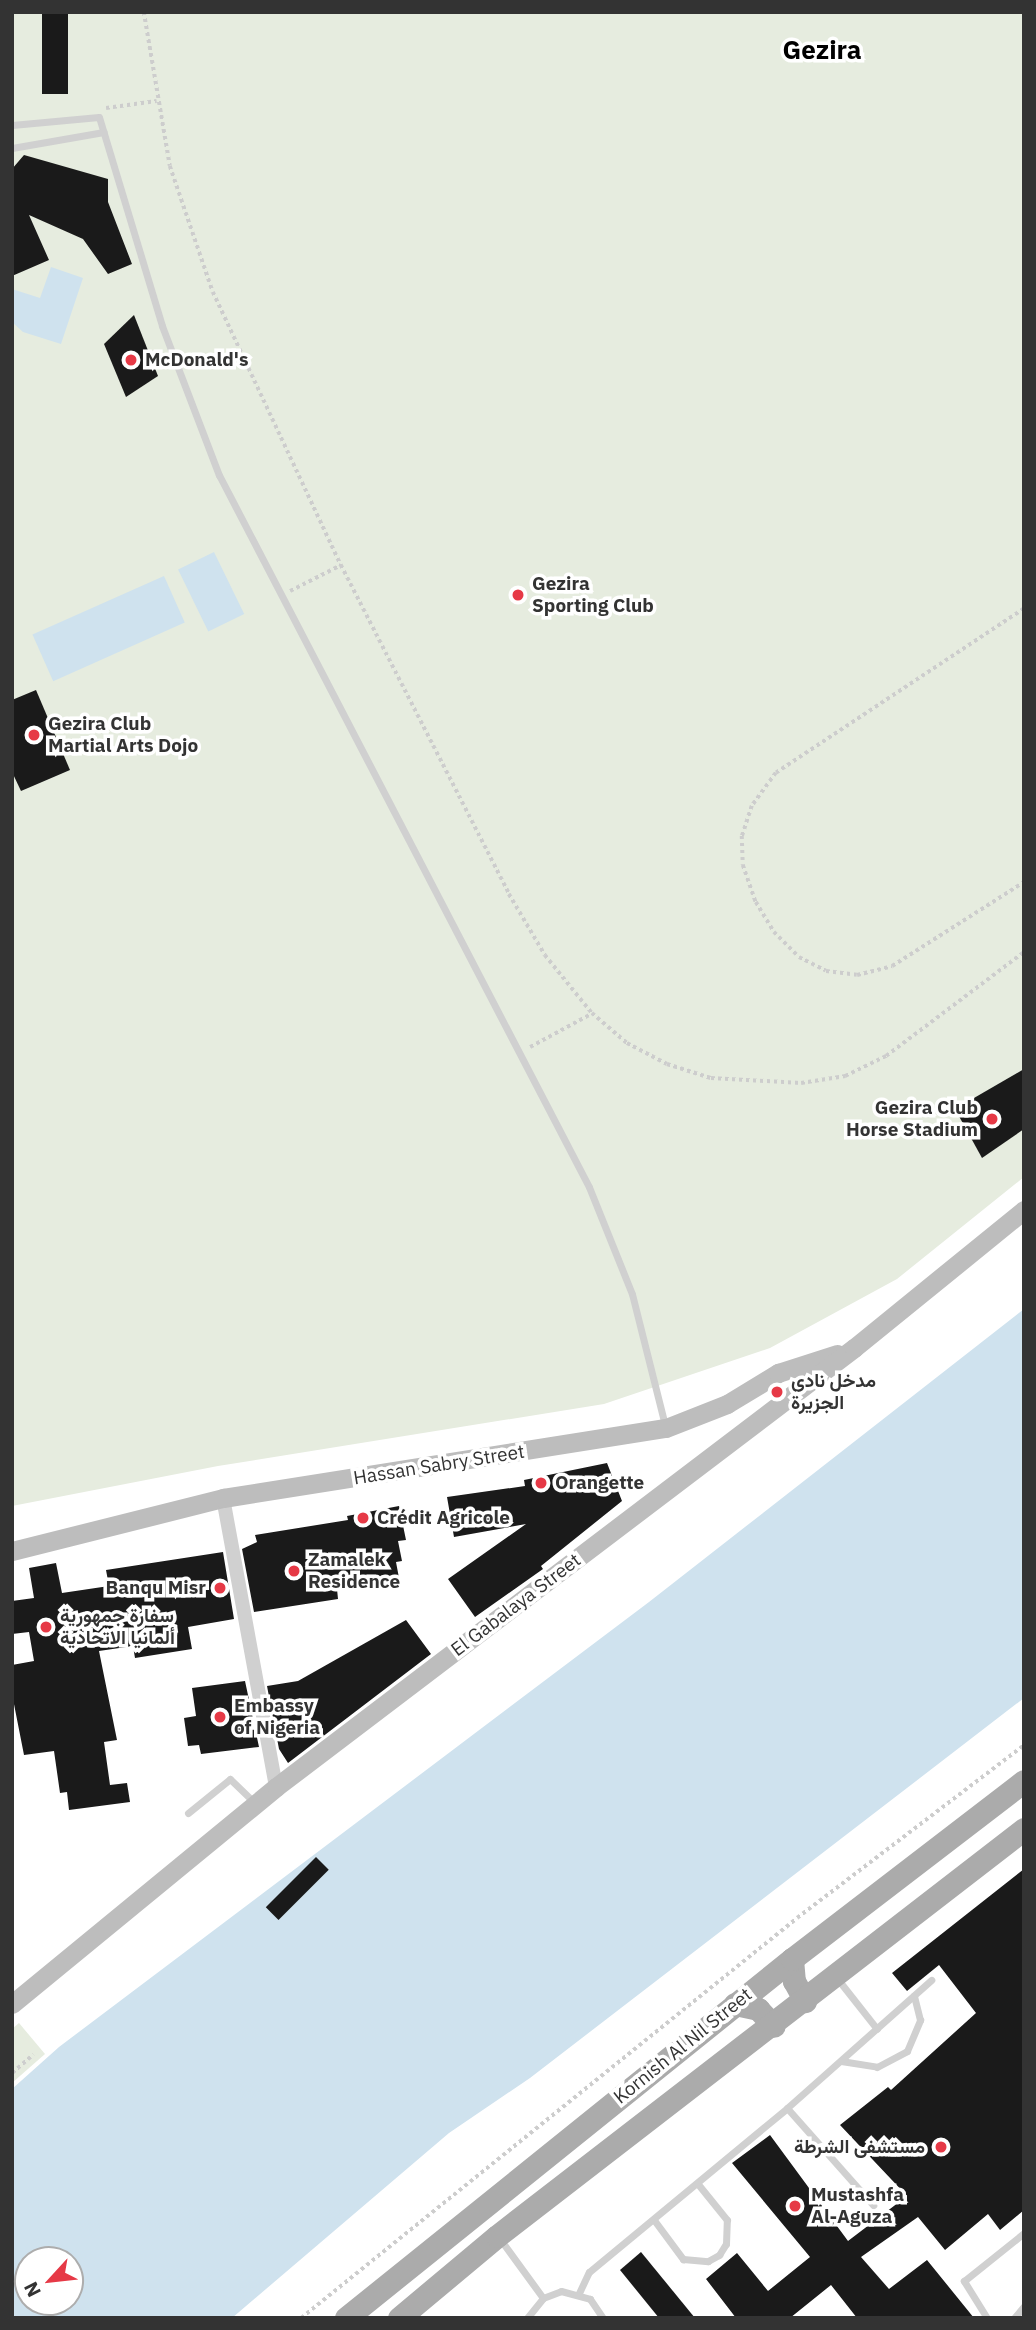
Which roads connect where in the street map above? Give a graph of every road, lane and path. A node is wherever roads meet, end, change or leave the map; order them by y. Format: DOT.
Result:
graph roads {
  1 [pos="144,12"];
  2 [pos="157,100"];
  3 [pos="98,113"];
  4 [pos="68,121"];
  5 [pos="12,125"];
  6 [pos="104,132"];
  7 [pos="72,134"];
  8 [pos="12,148"];
  9 [pos="341,565"];
  10 [pos="279,596"];
  11 [pos="1024,610"];
  12 [pos="1024,882"];
  13 [pos="1024,952"];
  14 [pos="592,1013"];
  15 [pos="522,1051"];
  16 [pos="1024,1210"];
  17 [pos="854,1348"];
  18 [pos="666,1428"];
  19 [pos="223,1498"];
  20 [pos="12,1550"];
  21 [pos="1024,1745"];
  22 [pos="1024,1782"];
  23 [pos="276,1787"];
  24 [pos="256,1803"];
  25 [pos="188,1813"];
  26 [pos="1024,1829"];
  27 [pos="792,1959"];
  28 [pos="835,1977"];
  29 [pos="931,1980"];
  30 [pos="914,1996"];
  31 [pos="805,2001"];
  32 [pos="12,2004"];
  33 [pos="735,2004"];
  34 [pos="774,2026"];
  35 [pos="877,2029"];
  36 [pos="33,2055"];
  37 [pos="841,2061"];
  38 [pos="12,2073"];
  39 [pos="787,2108"];
  40 [pos="698,2184"];
  41 [pos="873,2205"];
  42 [pos="654,2220"];
  43 [pos="1024,2233"];
  44 [pos="497,2236"];
  45 [pos="579,2293"];
  46 [pos="542,2298"];
  47 [pos="1024,2306"];
  48 [pos="301,2318"];
  49 [pos="346,2318"];
  50 [pos="398,2318"];
  51 [pos="527,2318"];
  52 [pos="603,2318"];
  53 [pos="987,2318"];
  54 [pos="1014,2318"];
  1 -- 2 [label="path"];
  2 -- 3 [label="path"];
  2 -- 9 [label="path"];
  3 -- 4 [label="lane"];
  3 -- 6 [label="lane"];
  4 -- 5 [label="lane"];
  4 -- 7 [label="lane"];
  6 -- 7 [label="lane"];
  6 -- 10 [label="lane"];
  7 -- 8 [label="lane"];
  9 -- 10 [label="path"];
  9 -- 14 [label="path"];
  10 -- 15 [label="lane"];
  11 -- 12 [label="path"];
  13 -- 14 [label="path"];
  14 -- 15 [label="path"];
  15 -- 18 [label="lane"];
  16 -- 17 [label="street, El Gabalaya Street"];
  17 -- 18 [label="street, Hassan Sabry Street"];
  17 -- 23 [label="street, El Gabalaya Street"];
  18 -- 19 [label="street, Hassan Sabry Street"];
  19 -- 20 [label="street, Hassan Sabry Street"];
  19 -- 23 [label="street"];
  21 -- 48 [label="path"];
  22 -- 27 [label="main road, Kornish Al Nil Street"];
  23 -- 24 [label="street, El Gabalaya Street"];
  24 -- 25 [label="lane"];
  24 -- 32 [label="street, El Gabalaya Street"];
  26 -- 28 [label="main road, Kornish Al Nil Street"];
  27 -- 31 [label="main road"];
  27 -- 33 [label="main road, Kornish Al Nil Street"];
  28 -- 31 [label="main road, Kornish Al Nil Street"];
  28 -- 35 [label="lane"];
  29 -- 30 [label="lane"];
  30 -- 35 [label="lane"];
  30 -- 37 [label="lane"];
  31 -- 34 [label="main road, Kornish Al Nil Street"];
  33 -- 34 [label="main road"];
  33 -- 49 [label="main road, Kornish Al Nil Street"];
  34 -- 44 [label="main road, Kornish Al Nil Street"];
  35 -- 37 [label="lane"];
  36 -- 38 [label="path"];
  37 -- 39 [label="lane"];
  39 -- 40 [label="lane"];
  39 -- 41 [label="lane"];
  40 -- 42 [label="lane"];
  40 -- 42 [label="lane"];
  42 -- 45 [label="lane"];
  43 -- 53 [label="lane"];
  44 -- 46 [label="lane"];
  44 -- 50 [label="main road, Kornish Al Nil Street"];
  45 -- 46 [label="lane"];
  45 -- 52 [label="lane"];
  46 -- 51 [label="lane"];
  47 -- 54 [label="lane"];
}
